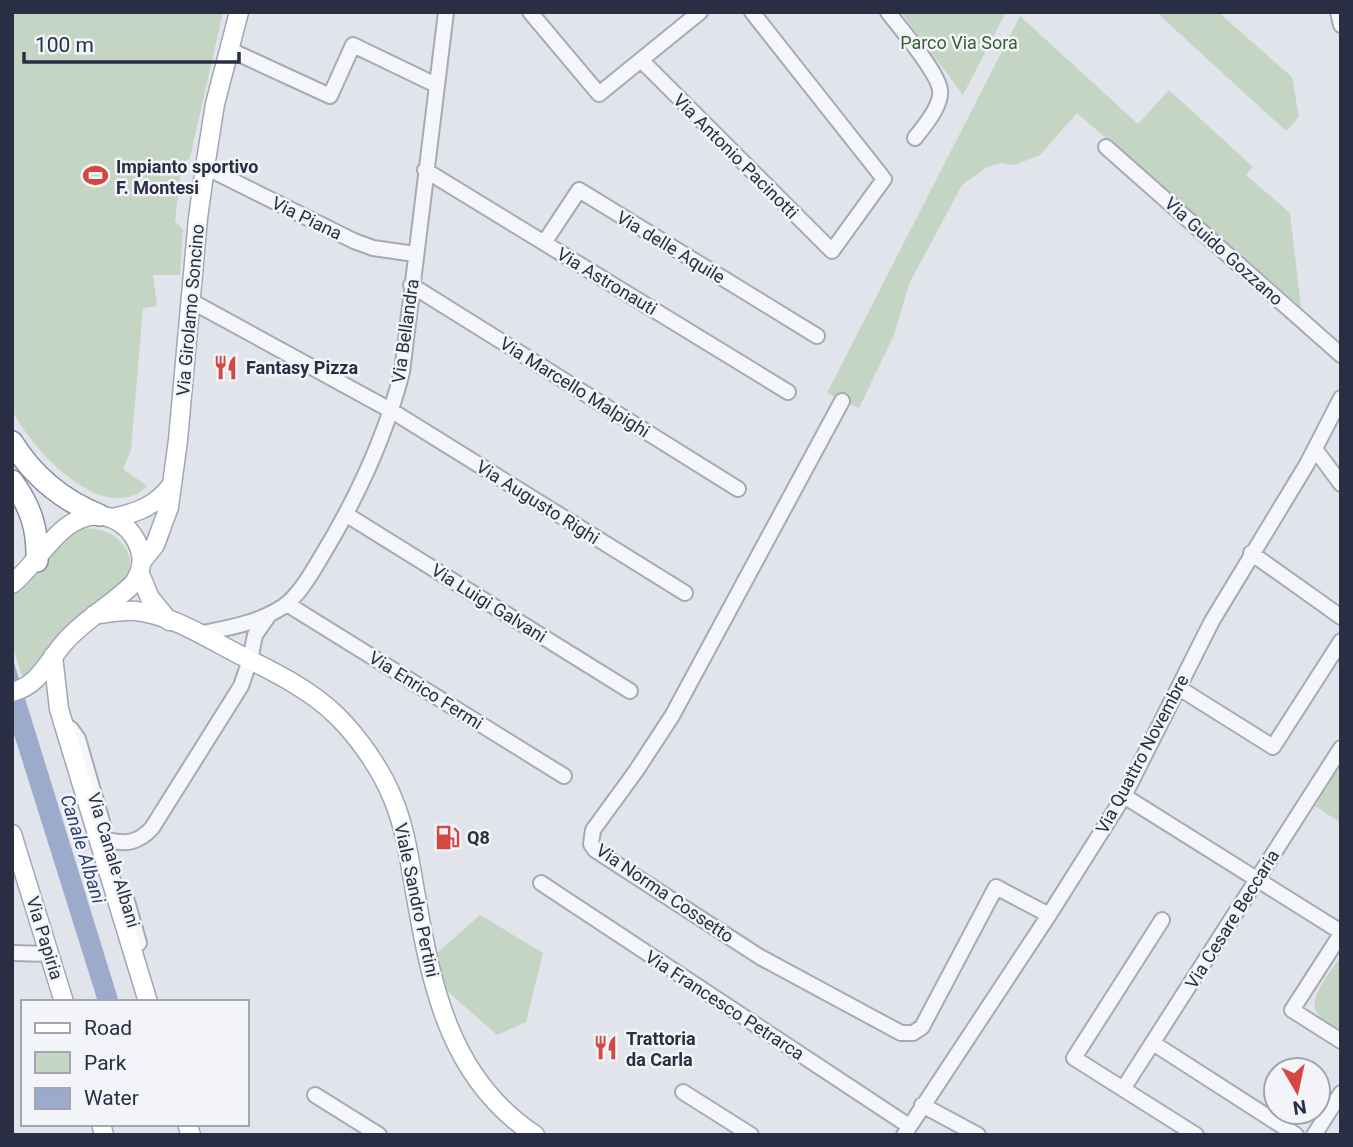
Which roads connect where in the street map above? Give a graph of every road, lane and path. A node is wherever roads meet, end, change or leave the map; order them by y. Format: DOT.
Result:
graph roads {
  1 [pos="239,12"];
  2 [pos="446,12"];
  3 [pos="530,12"];
  4 [pos="700,12"];
  5 [pos="752,12"];
  6 [pos="888,12"];
  7 [pos="1338,12"];
  8 [pos="1341,25"];
  9 [pos="228,49"];
  10 [pos="641,60"];
  11 [pos="436,85"];
  12 [pos="915,138"];
  13 [pos="1106,147"];
  14 [pos="205,167"];
  15 [pos="425,170"];
  16 [pos="544,243"];
  17 [pos="415,254"];
  18 [pos="411,285"];
  19 [pos="191,300"];
  20 [pos="817,335"];
  21 [pos="1341,355"];
  22 [pos="788,392"];
  23 [pos="1341,398"];
  24 [pos="842,401"];
  25 [pos="392,411"];
  26 [pos="12,442"];
  27 [pos="1315,449"];
  28 [pos="1307,464"];
  29 [pos="12,481"];
  30 [pos="1341,484"];
  31 [pos="171,486"];
  32 [pos="738,489"];
  33 [pos="347,515"];
  34 [pos="105,516"];
  35 [pos="1251,553"];
  36 [pos="37,561"];
  37 [pos="141,568"];
  38 [pos="12,584"];
  39 [pos="685,593"];
  40 [pos="287,604"];
  41 [pos="270,614"];
  42 [pos="94,615"];
  43 [pos="1341,617"];
  44 [pos="169,621"];
  45 [pos="198,634"];
  46 [pos="1341,640"];
  47 [pos="53,656"];
  48 [pos="250,660"];
  49 [pos="1179,688"];
  50 [pos="630,691"];
  51 [pos="12,692"];
  52 [pos="63,724"];
  53 [pos="1341,748"];
  54 [pos="564,776"];
  55 [pos="1124,796"];
  56 [pos="12,834"];
  57 [pos="108,840"];
  58 [pos="1257,879"];
  59 [pos="541,883"];
  60 [pos="1049,915"];
  61 [pos="1163,920"];
  62 [pos="1341,933"];
  63 [pos="12,953"];
  64 [pos="50,954"];
  65 [pos="63,1000"];
  66 [pos="147,1000"];
  67 [pos="148,1000"];
  68 [pos="1341,1041"];
  69 [pos="1153,1044"];
  70 [pos="1124,1089"];
  71 [pos="682,1092"];
  72 [pos="1341,1093"];
  73 [pos="316,1095"];
  74 [pos="922,1105"];
  75 [pos="906,1130"];
  76 [pos="379,1135"];
  77 [pos="535,1135"];
  78 [pos="751,1135"];
  79 [pos="978,1135"];
  80 [pos="1196,1135"];
  81 [pos="1296,1135"];
  82 [pos="1314,1135"];
  1 -- 9 [label="main road, Via Girolamo Soncino"];
  2 -- 11 [label="street, Via Bellandra"];
  3 -- 10 [label="street"];
  4 -- 10 [label="street"];
  5 -- 10 [label="street, Via Antonio Pacinotti"];
  6 -- 12 [label="street"];
  7 -- 8 [label="street"];
  9 -- 11 [label="street"];
  9 -- 14 [label="main road, Via Girolamo Soncino"];
  11 -- 15 [label="street, Via Bellandra"];
  13 -- 21 [label="street, Via Guido Gozzano"];
  14 -- 17 [label="street, Via Piana"];
  14 -- 19 [label="main road, Via Girolamo Soncino"];
  15 -- 16 [label="street, Via Astronauti"];
  15 -- 17 [label="street, Via Bellandra"];
  16 -- 20 [label="street, Via delle Aquile"];
  16 -- 22 [label="street, Via Astronauti"];
  17 -- 18 [label="street, Via Bellandra"];
  18 -- 25 [label="street, Via Bellandra"];
  18 -- 32 [label="street, Via Marcello Malpighi"];
  19 -- 25 [label="street, Via Augusto Righi"];
  19 -- 31 [label="main road, Via Girolamo Soncino"];
  23 -- 27 [label="street, Via Quattro Novembre"];
  24 -- 60 [label="street, Via Norma Cossetto"];
  25 -- 33 [label="street, Via Bellandra"];
  25 -- 39 [label="street, Via Augusto Righi"];
  26 -- 34 [label="highway"];
  27 -- 28 [label="street, Via Quattro Novembre"];
  27 -- 30 [label="street"];
  28 -- 30 [label="street"];
  28 -- 35 [label="street, Via Quattro Novembre"];
  29 -- 36 [label="highway"];
  31 -- 34 [label="main road"];
  31 -- 37 [label="main road, Via Girolamo Soncino"];
  33 -- 40 [label="street, Via Bellandra"];
  33 -- 50 [label="street, Via Luigi Galvani"];
  34 -- 36 [label="main road"];
  34 -- 37 [label="main road, Viale Sandro Pertini"];
  35 -- 43 [label="street"];
  35 -- 49 [label="street, Via Quattro Novembre"];
  36 -- 38 [label="main road"];
  37 -- 42 [label="main road, Via Girolamo Soncino"];
  37 -- 44 [label="main road, Viale Sandro Pertini"];
  40 -- 41 [label="street, Via Bellandra"];
  40 -- 54 [label="street, Via Enrico Fermi"];
  41 -- 45 [label="street, Via Bellandra"];
  41 -- 48 [label="street"];
  42 -- 44 [label="main road, Viale Sandro Pertini"];
  42 -- 47 [label="main road, Via Girolamo Soncino"];
  44 -- 45 [label="main road, Viale Sandro Pertini"];
  45 -- 48 [label="main road, Viale Sandro Pertini"];
  46 -- 49 [label="street"];
  47 -- 51 [label="main road, Via Girolamo Soncino"];
  47 -- 52 [label="main road, Via Canale Albani"];
  48 -- 57 [label="street"];
  48 -- 77 [label="main road, Viale Sandro Pertini"];
  49 -- 55 [label="street, Via Quattro Novembre"];
  52 -- 57 [label="street, Via Canale Albani"];
  52 -- 66 [label="main road, Via Canale Albani"];
  53 -- 58 [label="street, Via Cesare Beccaria"];
  55 -- 58 [label="street"];
  55 -- 60 [label="street, Via Quattro Novembre"];
  56 -- 64 [label="main road, Via Papiria"];
  57 -- 67 [label="street, Via Canale Albani"];
  58 -- 62 [label="street"];
  58 -- 69 [label="street, Via Cesare Beccaria"];
  59 -- 75 [label="street, Via Francesco Petrarca"];
  60 -- 74 [label="street, Via Quattro Novembre"];
  61 -- 70 [label="street"];
  62 -- 68 [label="street"];
  63 -- 64 [label="street"];
  64 -- 65 [label="main road, Via Papiria"];
  69 -- 70 [label="street, Via Cesare Beccaria"];
  69 -- 81 [label="street"];
  70 -- 80 [label="street"];
  71 -- 78 [label="street"];
  72 -- 82 [label="street"];
  73 -- 76 [label="street"];
  74 -- 75 [label="street, Via Quattro Novembre"];
  74 -- 79 [label="street"];
}
